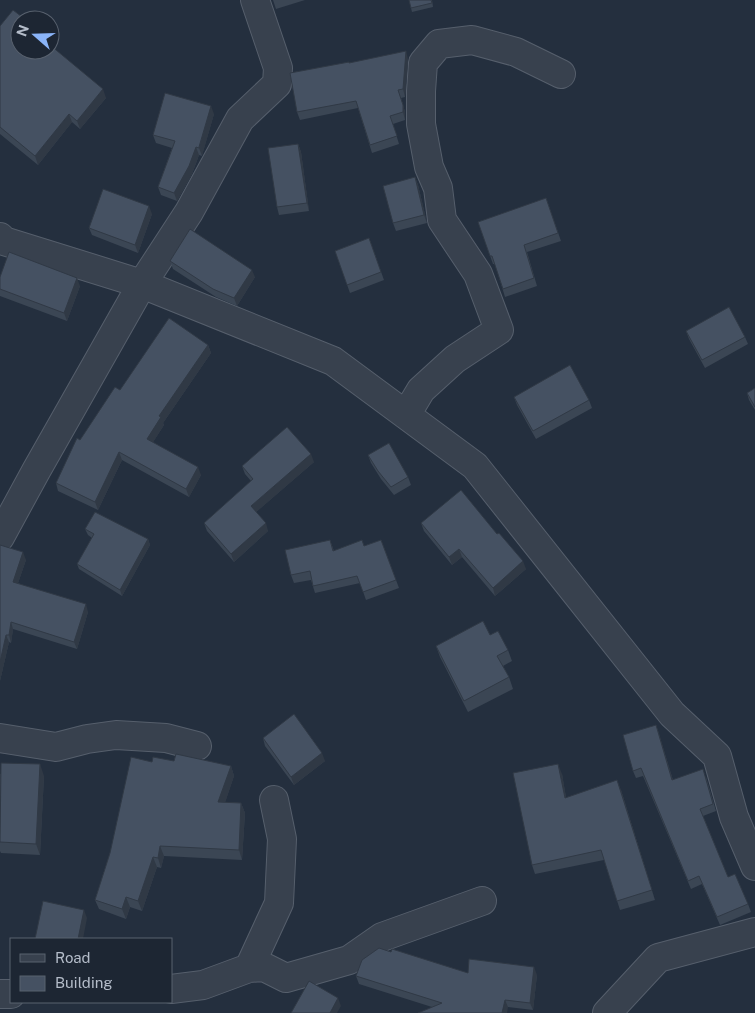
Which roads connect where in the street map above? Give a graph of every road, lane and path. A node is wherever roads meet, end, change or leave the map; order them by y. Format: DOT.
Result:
graph roads {
  1 [pos="254,0"];
  2 [pos="561,74"];
  3 [pos="0,238"];
  4 [pos="142,284"];
  5 [pos="406,415"];
  6 [pos="0,537"];
  7 [pos="0,738"];
  8 [pos="197,746"];
  9 [pos="274,800"];
  10 [pos="755,866"];
  11 [pos="482,901"];
  12 [pos="755,932"];
  13 [pos="249,968"];
  14 [pos="172,989"];
  15 [pos="607,1013"];
  1 -- 4 [label="street"];
  2 -- 5 [label="street"];
  3 -- 4 [label="street"];
  4 -- 5 [label="street"];
  4 -- 6 [label="street"];
  5 -- 10 [label="street"];
  7 -- 8 [label="street"];
  9 -- 13 [label="street"];
  11 -- 13 [label="street"];
  12 -- 15 [label="street"];
  13 -- 14 [label="street"];
}
